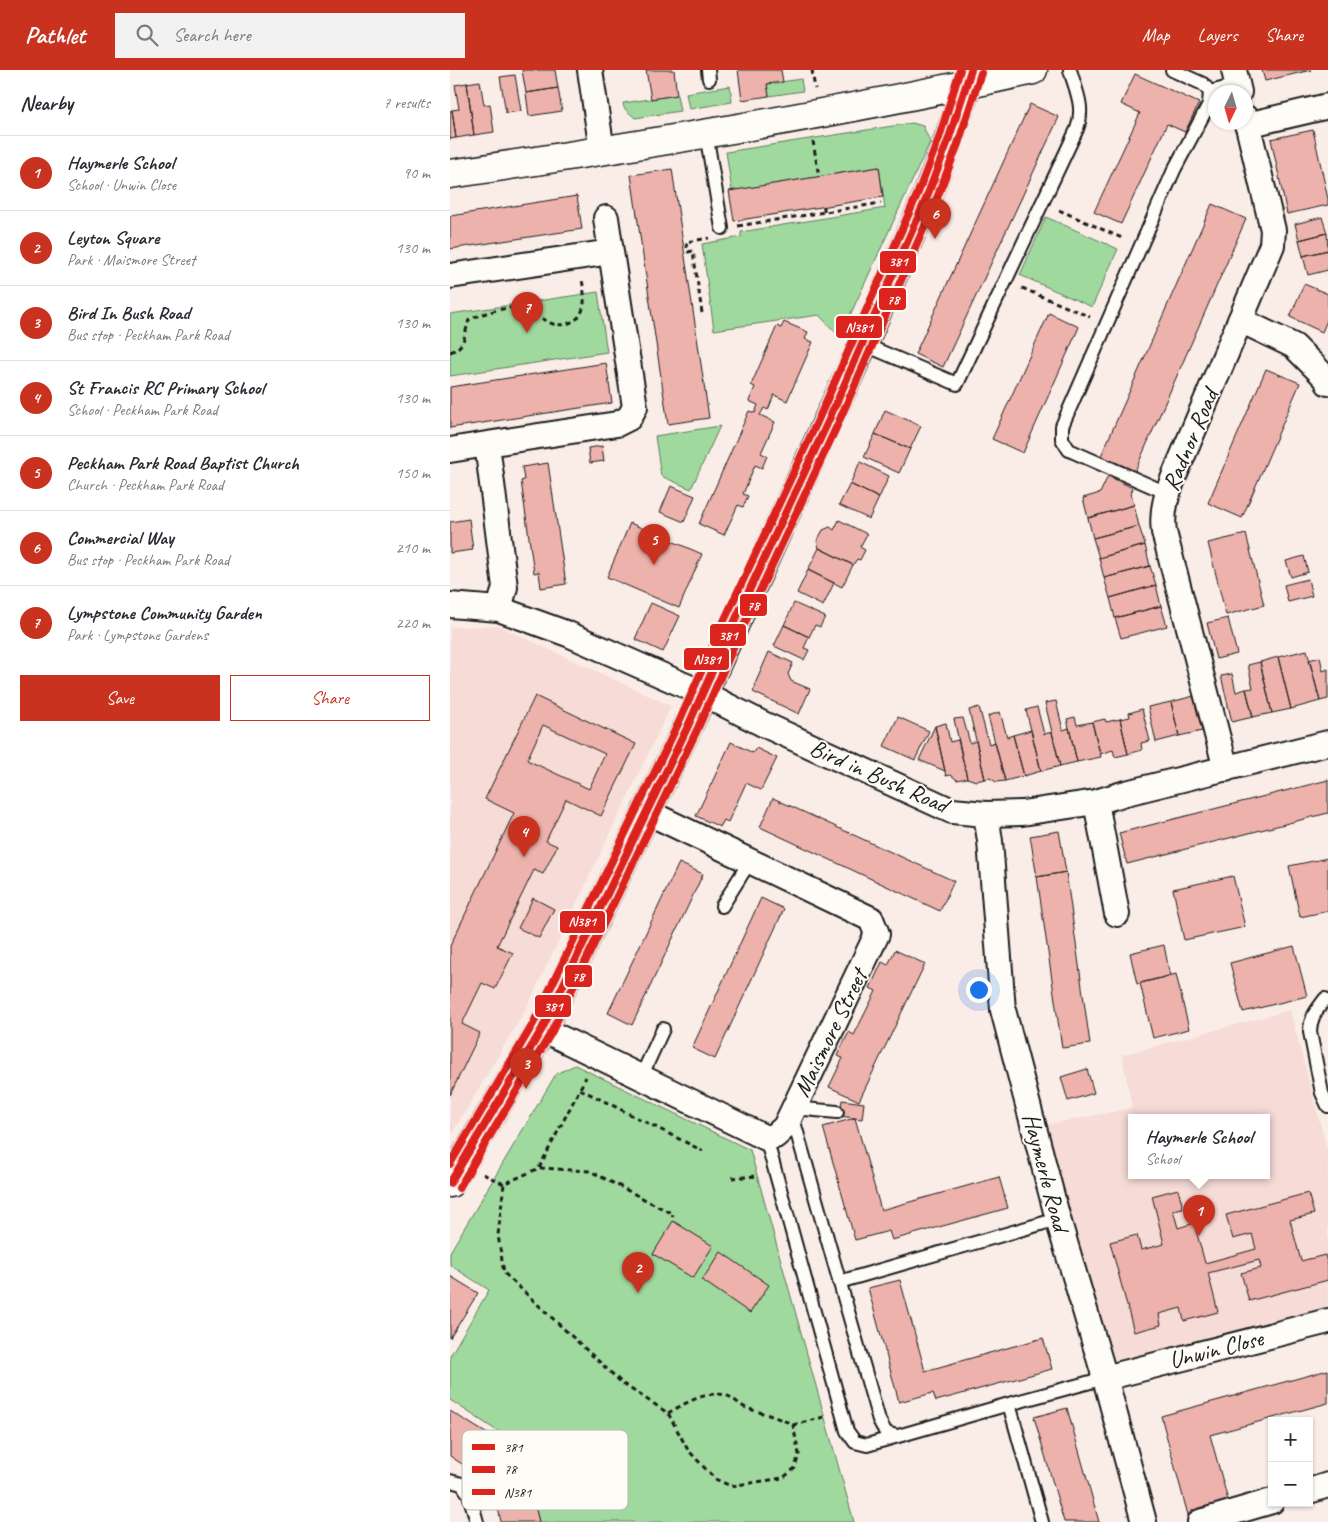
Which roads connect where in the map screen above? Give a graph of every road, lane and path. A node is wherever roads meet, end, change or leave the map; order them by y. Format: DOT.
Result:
graph roads {
  1 [pos="590,70"];
  2 [pos="1034,70"];
  3 [pos="1070,70"];
  4 [pos="1172,70"];
  5 [pos="969,77"];
  6 [pos="1208,90"];
  7 [pos="1208,106"];
  8 [pos="1328,106"];
  9 [pos="809,115"];
  10 [pos="1253,121"];
  11 [pos="1248,130"];
  12 [pos="706,133"];
  13 [pos="602,151"];
  14 [pos="450,174"];
  15 [pos="819,177"];
  16 [pos="881,203"];
  17 [pos="1042,203"];
  18 [pos="824,206"];
  19 [pos="824,212"];
  20 [pos="606,218"];
  21 [pos="722,228"];
  22 [pos="1141,246"];
  23 [pos="611,252"];
  24 [pos="579,257"];
  25 [pos="450,276"];
  26 [pos="1006,280"];
  27 [pos="702,313"];
  28 [pos="1240,320"];
  29 [pos="1106,325"];
  30 [pos="863,344"];
  31 [pos="450,352"];
  32 [pos="1328,383"];
  33 [pos="487,444"];
  34 [pos="450,450"];
  35 [pos="1167,493"];
  36 [pos="450,605"];
  37 [pos="499,609"];
  38 [pos="702,693"];
  39 [pos="1328,743"];
  40 [pos="1226,769"];
  41 [pos="1096,802"];
  42 [pos="646,810"];
  43 [pos="986,814"];
  44 [pos="750,861"];
  45 [pos="722,906"];
  46 [pos="1117,914"];
  47 [pos="1325,999"];
  48 [pos="663,1028"];
  49 [pos="542,1029"];
  50 [pos="597,1056"];
  51 [pos="640,1077"];
  52 [pos="580,1089"];
  53 [pos="1328,1106"];
  54 [pos="793,1110"];
  55 [pos="837,1112"];
  56 [pos="766,1138"];
  57 [pos="703,1151"];
  58 [pos="539,1168"];
  59 [pos="774,1171"];
  60 [pos="732,1178"];
  61 [pos="450,1184"];
  62 [pos="672,1217"];
  63 [pos="1058,1219"];
  64 [pos="839,1282"];
  65 [pos="1328,1321"];
  66 [pos="592,1350"];
  67 [pos="589,1354"];
  68 [pos="1105,1378"];
  69 [pos="1009,1404"];
  70 [pos="842,1412"];
  71 [pos="668,1413"];
  72 [pos="793,1425"];
  73 [pos="897,1436"];
  74 [pos="1328,1485"];
  75 [pos="1313,1490"];
  76 [pos="1268,1502"];
  77 [pos="1042,1522"];
  78 [pos="1144,1522"];
  79 [pos="1200,1522"];
  1 -- 13 [label="street"];
  2 -- 5 [label="main road"];
  3 -- 17 [label="lane"];
  4 -- 6 [label="lane"];
  5 -- 9 [label="main road"];
  5 -- 30 [label="main road"];
  7 -- 22 [label="lane"];
  8 -- 10 [label="street"];
  9 -- 12 [label="main road"];
  9 -- 15 [label="path"];
  11 -- 28 [label="street, Radnor Road"];
  12 -- 13 [label="main road"];
  12 -- 21 [label="lane"];
  13 -- 14 [label="main road"];
  16 -- 19 [label="path"];
  17 -- 22 [label="path"];
  17 -- 26 [label="lane"];
  18 -- 19 [label="path"];
  19 -- 21 [label="path"];
  20 -- 23 [label="street"];
  21 -- 27 [label="path"];
  22 -- 29 [label="lane"];
  23 -- 24 [label="street"];
  23 -- 33 [label="street"];
  24 -- 25 [label="street"];
  24 -- 31 [label="path"];
  26 -- 29 [label="path"];
  26 -- 30 [label="lane"];
  28 -- 32 [label="street"];
  28 -- 35 [label="street, Radnor Road"];
  29 -- 35 [label="lane"];
  30 -- 38 [label="main road"];
  33 -- 34 [label="street"];
  33 -- 37 [label="street"];
  35 -- 40 [label="street, Radnor Road"];
  36 -- 37 [label="street, Bird in Bush Road"];
  37 -- 38 [label="street, Bird in Bush Road"];
  38 -- 42 [label="main road"];
  38 -- 43 [label="street, Bird in Bush Road"];
  39 -- 40 [label="street, Bird in Bush Road"];
  40 -- 41 [label="street, Bird in Bush Road"];
  41 -- 43 [label="street, Bird in Bush Road"];
  41 -- 46 [label="street"];
  42 -- 44 [label="street, Maismore Street"];
  42 -- 49 [label="main road"];
  43 -- 63 [label="street, Haymerle Road"];
  44 -- 45 [label="lane"];
  44 -- 54 [label="street, Maismore Street"];
  47 -- 53 [label="lane"];
  48 -- 51 [label="lane"];
  49 -- 50 [label="street"];
  49 -- 61 [label="main road"];
  50 -- 51 [label="street"];
  50 -- 52 [label="path"];
  51 -- 56 [label="street"];
  52 -- 57 [label="path"];
  52 -- 58 [label="path"];
  54 -- 55 [label="lane"];
  54 -- 56 [label="street, Maismore Street"];
  54 -- 64 [label="lane"];
  56 -- 59 [label="lane"];
  58 -- 62 [label="path"];
  58 -- 67 [label="path"];
  59 -- 60 [label="path"];
  59 -- 70 [label="lane"];
  63 -- 64 [label="lane"];
  63 -- 68 [label="street, Haymerle Road"];
  64 -- 73 [label="lane"];
  65 -- 68 [label="street, Unwin Close"];
  66 -- 67 [label="path"];
  67 -- 71 [label="path"];
  68 -- 69 [label="lane"];
  68 -- 78 [label="street, Haymerle Road"];
  69 -- 73 [label="lane"];
  69 -- 77 [label="lane"];
  70 -- 72 [label="path"];
  70 -- 73 [label="lane"];
  71 -- 72 [label="path"];
  71 -- 72 [label="path"];
  74 -- 75 [label="street"];
  76 -- 79 [label="street"];
}
